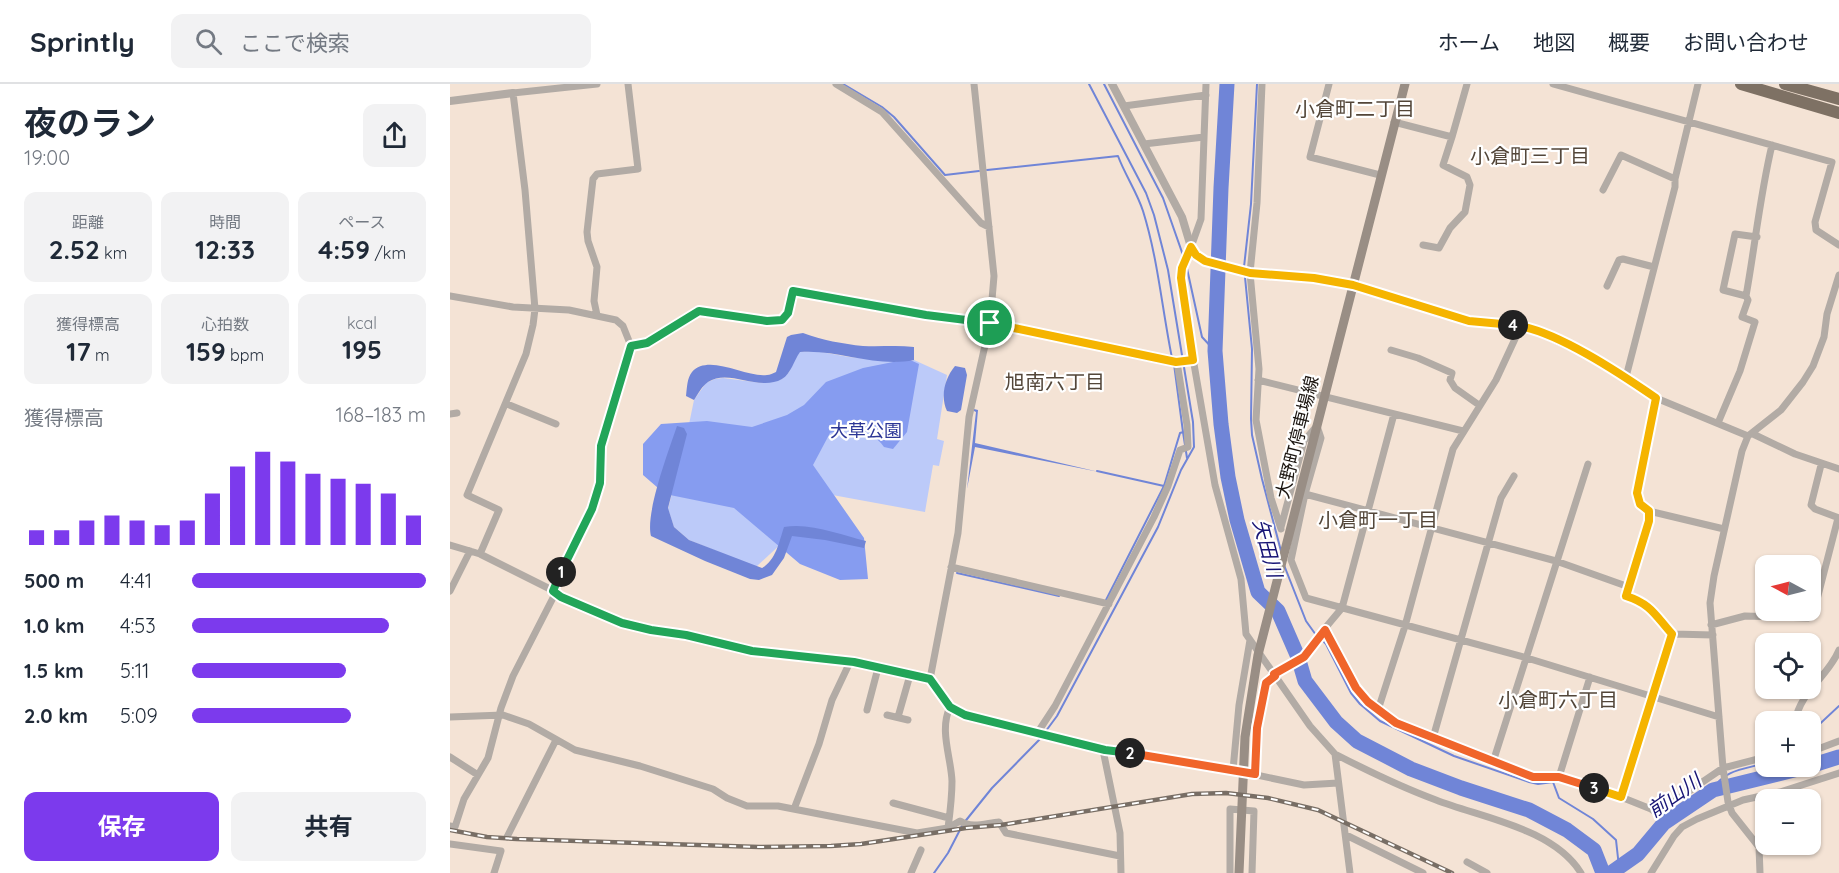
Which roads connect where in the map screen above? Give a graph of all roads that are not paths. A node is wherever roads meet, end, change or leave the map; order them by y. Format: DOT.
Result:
graph roads {
  1 [pos="597,84"];
  2 [pos="628,84"];
  3 [pos="836,84"];
  4 [pos="974,84"];
  5 [pos="1112,84"];
  6 [pos="1206,84"];
  7 [pos="1262,84"];
  8 [pos="1329,84"];
  9 [pos="1405,84"];
  10 [pos="1467,84"];
  11 [pos="1553,84"];
  12 [pos="1698,84"];
  13 [pos="1741,84"];
  14 [pos="1785,84"];
  15 [pos="513,93"];
  16 [pos="1206,95"];
  17 [pos="1839,99"];
  18 [pos="450,101"];
  19 [pos="1124,106"];
  20 [pos="1839,113"];
  21 [pos="1394,122"];
  22 [pos="1689,122"];
  23 [pos="1204,137"];
  24 [pos="1452,137"];
  25 [pos="1144,144"];
  26 [pos="1772,145"];
  27 [pos="1380,175"];
  28 [pos="1675,179"];
  29 [pos="1603,190"];
  30 [pos="989,227"];
  31 [pos="1757,237"];
  32 [pos="1423,245"];
  33 [pos="1839,245"];
  34 [pos="1191,247"];
  35 [pos="1654,267"];
  36 [pos="1249,272"];
  37 [pos="1839,275"];
  38 [pos="1353,285"];
  39 [pos="1607,286"];
  40 [pos="450,296"];
  41 [pos="1746,297"];
  42 [pos="535,309"];
  43 [pos="597,315"];
  44 [pos="990,323"];
  45 [pos="1521,326"];
  46 [pos="631,346"];
  47 [pos="1391,350"];
  48 [pos="1191,360"];
  49 [pos="1177,362"];
  50 [pos="1626,377"];
  51 [pos="1258,380"];
  52 [pos="1323,396"];
  53 [pos="1656,398"];
  54 [pos="507,404"];
  55 [pos="1479,405"];
  56 [pos="1394,414"];
  57 [pos="1718,423"];
  58 [pos="556,424"];
  59 [pos="1317,426"];
  60 [pos="1463,431"];
  61 [pos="1751,435"];
  62 [pos="1588,464"];
  63 [pos="1821,465"];
  64 [pos="1839,469"];
  65 [pos="1514,476"];
  66 [pos="1305,494"];
  67 [pos="1368,510"];
  68 [pos="1649,511"];
  69 [pos="1838,518"];
  70 [pos="1431,528"];
  71 [pos="1724,529"];
  72 [pos="450,544"];
  73 [pos="1489,545"];
  74 [pos="470,552"];
  75 [pos="480,554"];
  76 [pos="1556,561"];
  77 [pos="951,567"];
  78 [pos="1629,587"];
  79 [pos="450,591"];
  80 [pos="554,592"];
  81 [pos="1109,604"];
  82 [pos="1342,608"];
  83 [pos="1711,625"];
  84 [pos="1405,626"];
  85 [pos="1325,630"];
  86 [pos="1672,634"];
  87 [pos="1713,635"];
  88 [pos="1250,640"];
  89 [pos="1460,641"];
  90 [pos="1839,650"];
  91 [pos="1527,658"];
  92 [pos="850,662"];
  93 [pos="878,668"];
  94 [pos="1276,674"];
  95 [pos="910,675"];
  96 [pos="1590,677"];
  97 [pos="930,679"];
  98 [pos="1653,697"];
  99 [pos="950,707"];
  100 [pos="867,710"];
  101 [pos="1378,710"];
  102 [pos="1797,711"];
  103 [pos="887,715"];
  104 [pos="499,716"];
  105 [pos="450,717"];
  106 [pos="898,717"];
  107 [pos="1719,717"];
  108 [pos="908,720"];
  109 [pos="1043,733"];
  110 [pos="1433,738"];
  111 [pos="556,740"];
  112 [pos="1839,741"];
  113 [pos="1821,748"];
  114 [pos="1105,750"];
  115 [pos="1335,754"];
  116 [pos="450,757"];
  117 [pos="1755,760"];
  118 [pos="1493,762"];
  119 [pos="1233,770"];
  120 [pos="1724,770"];
  121 [pos="1839,772"];
  122 [pos="1255,774"];
  123 [pos="478,775"];
  124 [pos="1559,777"];
  125 [pos="1338,783"];
  126 [pos="1621,797"];
  127 [pos="893,803"];
  128 [pos="1729,804"];
  129 [pos="794,809"];
  130 [pos="949,818"];
  131 [pos="450,826"];
  132 [pos="948,828"];
  133 [pos="1346,835"];
  134 [pos="507,837"];
  135 [pos="450,844"];
  136 [pos="921,850"];
  137 [pos="1120,856"];
  138 [pos="1467,862"];
  139 [pos="494,873"];
  140 [pos="911,873"];
  141 [pos="1121,873"];
  142 [pos="1230,873"];
  143 [pos="1239,873"];
  144 [pos="1252,873"];
  145 [pos="1350,873"];
  146 [pos="1423,873"];
  147 [pos="1487,873"];
  148 [pos="1581,873"];
  149 [pos="1650,873"];
  150 [pos="1760,873"];
  1 -- 15 [label="street"];
  2 -- 43 [label="street"];
  3 -- 30 [label="street"];
  4 -- 30 [label="street"];
  5 -- 19 [label="street"];
  6 -- 16 [label="street"];
  7 -- 36 [label="street"];
  8 -- 27 [label="street"];
  9 -- 21 [label="main road, 大野町停車場線"];
  10 -- 24 [label="street"];
  11 -- 22 [label="street"];
  12 -- 22 [label="street"];
  13 -- 20 [label="highway"];
  14 -- 17 [label="highway"];
  15 -- 18 [label="street"];
  15 -- 42 [label="street"];
  16 -- 19 [label="street"];
  16 -- 23 [label="street"];
  19 -- 25 [label="street"];
  21 -- 24 [label="street"];
  21 -- 27 [label="main road, 大野町停車場線"];
  22 -- 26 [label="street"];
  22 -- 28 [label="street"];
  23 -- 25 [label="street"];
  23 -- 34 [label="street"];
  24 -- 32 [label="street"];
  25 -- 34 [label="street"];
  26 -- 31 [label="street"];
  26 -- 33 [label="street"];
  27 -- 38 [label="main road, 大野町停車場線"];
  28 -- 29 [label="street"];
  28 -- 35 [label="street"];
  30 -- 44 [label="street"];
  31 -- 41 [label="street"];
  31 -- 41 [label="street"];
  34 -- 36 [label="street"];
  34 -- 48 [label="street"];
  35 -- 39 [label="street"];
  35 -- 50 [label="street"];
  36 -- 38 [label="street"];
  36 -- 51 [label="street"];
  37 -- 61 [label="street"];
  38 -- 45 [label="street"];
  38 -- 52 [label="main road, 大野町停車場線"];
  40 -- 42 [label="street"];
  41 -- 57 [label="street"];
  42 -- 43 [label="street"];
  42 -- 54 [label="street"];
  43 -- 46 [label="street"];
  44 -- 46 [label="street"];
  44 -- 49 [label="street"];
  44 -- 77 [label="street"];
  45 -- 50 [label="street"];
  45 -- 55 [label="street"];
  46 -- 80 [label="street"];
  47 -- 55 [label="street"];
  48 -- 49 [label="street"];
  48 -- 88 [label="street"];
  49 -- 81 [label="street"];
  50 -- 53 [label="street"];
  51 -- 52 [label="street"];
  51 -- 59 [label="street"];
  52 -- 56 [label="street"];
  52 -- 59 [label="main road, 大野町停車場線"];
  53 -- 57 [label="street"];
  53 -- 68 [label="street"];
  54 -- 58 [label="street"];
  54 -- 75 [label="street"];
  55 -- 60 [label="street"];
  56 -- 60 [label="street"];
  56 -- 67 [label="street"];
  57 -- 61 [label="street"];
  59 -- 66 [label="street"];
  59 -- 143 [label="main road, 大野町停車場線"];
  60 -- 70 [label="street"];
  61 -- 63 [label="street"];
  61 -- 71 [label="street"];
  62 -- 76 [label="street"];
  63 -- 64 [label="street"];
  63 -- 69 [label="street"];
  65 -- 73 [label="street"];
  66 -- 67 [label="street"];
  66 -- 82 [label="street"];
  67 -- 70 [label="street"];
  67 -- 82 [label="street"];
  68 -- 71 [label="street"];
  68 -- 78 [label="street"];
  69 -- 83 [label="street"];
  70 -- 73 [label="street"];
  70 -- 84 [label="street"];
  71 -- 83 [label="street"];
  72 -- 74 [label="street"];
  73 -- 76 [label="street"];
  73 -- 89 [label="street"];
  74 -- 75 [label="street"];
  74 -- 79 [label="street"];
  75 -- 80 [label="street"];
  76 -- 78 [label="street"];
  76 -- 91 [label="street"];
  77 -- 81 [label="street"];
  77 -- 97 [label="street"];
  78 -- 86 [label="street"];
  80 -- 92 [label="street"];
  80 -- 104 [label="street"];
  81 -- 109 [label="street"];
  82 -- 84 [label="street"];
  82 -- 85 [label="street"];
  83 -- 87 [label="street"];
  84 -- 89 [label="street"];
  84 -- 101 [label="street"];
  85 -- 94 [label="street"];
  85 -- 101 [label="street"];
  86 -- 87 [label="street"];
  86 -- 98 [label="street"];
  87 -- 107 [label="street"];
  88 -- 94 [label="street"];
  88 -- 119 [label="street"];
  89 -- 91 [label="street"];
  89 -- 110 [label="street"];
  90 -- 102 [label="street"];
  91 -- 96 [label="street"];
  91 -- 118 [label="street"];
  92 -- 93 [label="street"];
  92 -- 129 [label="street"];
  93 -- 95 [label="street"];
  93 -- 100 [label="street"];
  94 -- 115 [label="street"];
  94 -- 122 [label="street"];
  95 -- 97 [label="street"];
  95 -- 106 [label="street"];
  96 -- 98 [label="street"];
  96 -- 124 [label="street"];
  97 -- 99 [label="street"];
  98 -- 107 [label="street"];
  98 -- 126 [label="street"];
  99 -- 109 [label="street"];
  99 -- 130 [label="street"];
  101 -- 110 [label="street"];
  103 -- 106 [label="street"];
  104 -- 105 [label="street"];
  104 -- 111 [label="street"];
  104 -- 123 [label="street"];
  106 -- 108 [label="street"];
  107 -- 120 [label="street"];
  109 -- 114 [label="street"];
  110 -- 118 [label="street"];
  111 -- 129 [label="street"];
  111 -- 134 [label="street"];
  112 -- 113 [label="street"];
  114 -- 119 [label="street"];
  114 -- 137 [label="street"];
  115 -- 125 [label="street"];
  115 -- 148 [label="street"];
  116 -- 123 [label="street"];
  117 -- 120 [label="street"];
  118 -- 124 [label="street"];
  119 -- 122 [label="street"];
  120 -- 126 [label="street"];
  120 -- 128 [label="street"];
  121 -- 128 [label="street"];
  122 -- 125 [label="street"];
  123 -- 131 [label="street"];
  124 -- 126 [label="street"];
  125 -- 133 [label="street"];
  127 -- 130 [label="street"];
  128 -- 149 [label="street"];
  128 -- 150 [label="street"];
  129 -- 132 [label="street"];
  130 -- 132 [label="street"];
  132 -- 137 [label="street"];
  133 -- 145 [label="street"];
  133 -- 146 [label="street"];
  135 -- 139 [label="street"];
  136 -- 140 [label="street"];
  137 -- 141 [label="street"];
  138 -- 147 [label="street"];
  142 -- 144 [label="street"];
}
